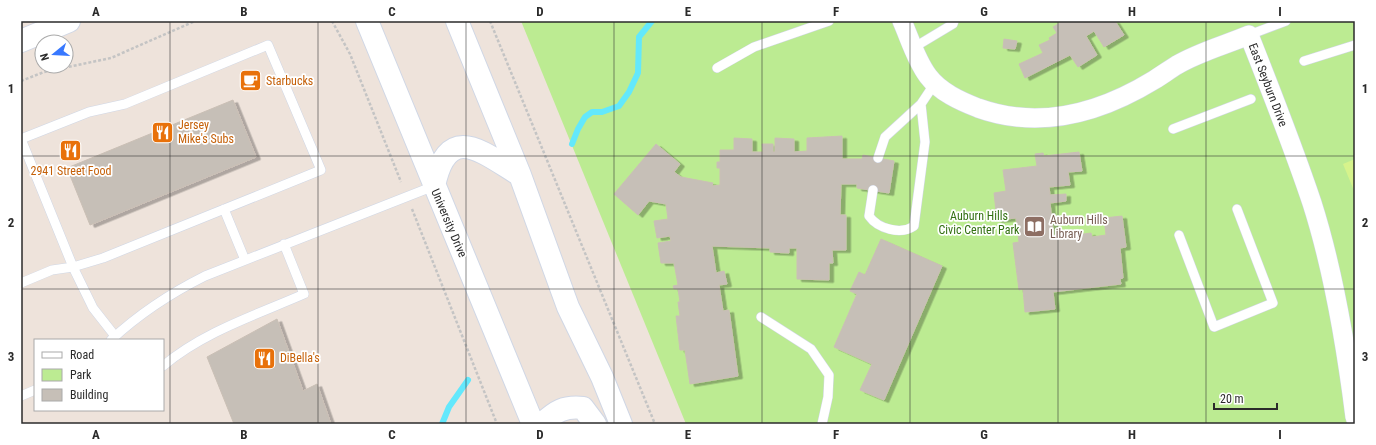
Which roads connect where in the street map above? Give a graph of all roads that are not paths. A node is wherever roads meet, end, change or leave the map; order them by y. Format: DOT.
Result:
graph roads {
  1 [pos="69,21"];
  2 [pos="367,21"];
  3 [pos="457,21"];
  4 [pos="829,21"];
  5 [pos="902,21"];
  6 [pos="954,21"];
  7 [pos="1286,21"];
  8 [pos="1266,24"];
  9 [pos="1249,35"];
  10 [pos="21,41"];
  11 [pos="1355,45"];
  12 [pos="914,48"];
  13 [pos="1304,61"];
  14 [pos="717,68"];
  15 [pos="934,83"];
  16 [pos="1251,99"];
  17 [pos="921,104"];
  18 [pos="1173,129"];
  19 [pos="21,139"];
  20 [pos="878,158"];
  21 [pos="520,175"];
  22 [pos="434,186"];
  23 [pos="873,190"];
  24 [pos="224,209"];
  25 [pos="1237,209"];
  26 [pos="1179,234"];
  27 [pos="284,244"];
  28 [pos="245,260"];
  29 [pos="73,267"];
  30 [pos="21,282"];
  31 [pos="761,317"];
  32 [pos="1350,333"];
  33 [pos="113,338"];
  34 [pos="164,365"];
  35 [pos="34,390"];
  36 [pos="21,396"];
  37 [pos="1355,417"];
  38 [pos="533,424"];
  39 [pos="542,424"];
  40 [pos="595,424"];
  41 [pos="621,424"];
  42 [pos="822,424"];
  1 -- 10 [label="main road"];
  2 -- 22 [label="main road, University Drive"];
  3 -- 21 [label="main road"];
  4 -- 14 [label="lane"];
  5 -- 12 [label="street, East Seyburn Drive"];
  6 -- 12 [label="lane"];
  7 -- 8 [label="lane"];
  8 -- 9 [label="lane"];
  9 -- 15 [label="street, East Seyburn Drive"];
  9 -- 32 [label="street, East Seyburn Drive"];
  11 -- 13 [label="lane"];
  12 -- 15 [label="street, East Seyburn Drive"];
  15 -- 17 [label="lane"];
  16 -- 18 [label="lane"];
  17 -- 20 [label="lane"];
  17 -- 23 [label="lane"];
  19 -- 24 [label="lane"];
  19 -- 29 [label="lane"];
  21 -- 22 [label="main road"];
  21 -- 41 [label="main road"];
  22 -- 27 [label="lane"];
  22 -- 38 [label="main road, University Drive"];
  24 -- 28 [label="lane"];
  24 -- 29 [label="lane"];
  25 -- 26 [label="lane"];
  27 -- 28 [label="lane"];
  27 -- 34 [label="lane"];
  28 -- 33 [label="lane"];
  29 -- 30 [label="lane"];
  29 -- 33 [label="lane"];
  31 -- 42 [label="lane"];
  32 -- 37 [label="street, East Seyburn Drive"];
  35 -- 36 [label="lane"];
  39 -- 40 [label="main road"];
}
